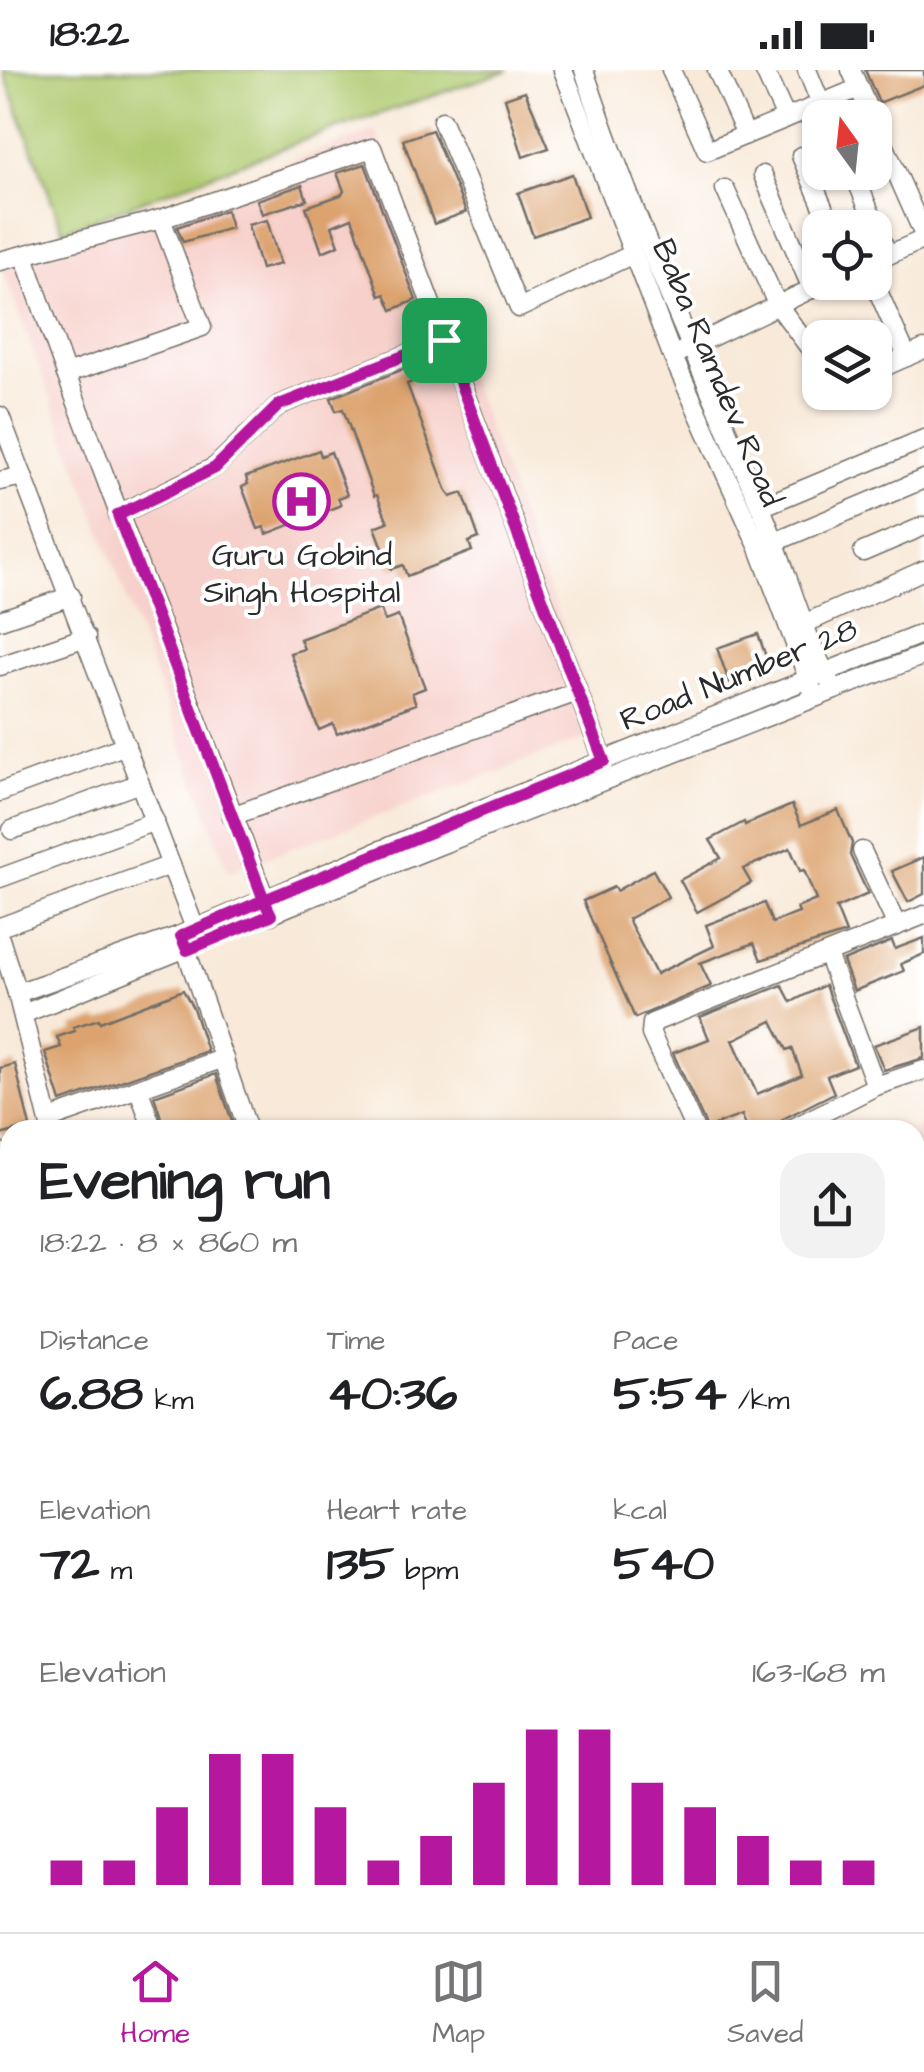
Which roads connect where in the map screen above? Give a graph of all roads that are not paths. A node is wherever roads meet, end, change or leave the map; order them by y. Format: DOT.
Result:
graph roads {
  1 [pos="563,70"];
  2 [pos="584,70"];
  3 [pos="671,70"];
  4 [pos="717,70"];
  5 [pos="764,70"];
  6 [pos="806,70"];
  7 [pos="855,79"];
  8 [pos="819,100"];
  9 [pos="826,100"];
  10 [pos="802,112"];
  11 [pos="786,118"];
  12 [pos="442,121"];
  13 [pos="746,135"];
  14 [pos="801,156"];
  15 [pos="892,163"];
  16 [pos="763,174"];
  17 [pos="725,189"];
  18 [pos="824,210"];
  19 [pos="161,219"];
  20 [pos="924,237"];
  21 [pos="802,252"];
  22 [pos="892,253"];
  23 [pos="633,254"];
  24 [pos="24,256"];
  25 [pos="0,261"];
  26 [pos="802,293"];
  27 [pos="885,300"];
  28 [pos="776,304"];
  29 [pos="802,338"];
  30 [pos="444,340"];
  31 [pos="691,347"];
  32 [pos="916,353"];
  33 [pos="672,356"];
  34 [pos="892,364"];
  35 [pos="66,374"];
  36 [pos="0,416"];
  37 [pos="924,439"];
  38 [pos="23,476"];
  39 [pos="924,479"];
  40 [pos="0,482"];
  41 [pos="760,508"];
  42 [pos="118,515"];
  43 [pos="924,526"];
  44 [pos="775,542"];
  45 [pos="863,552"];
  46 [pos="924,570"];
  47 [pos="70,596"];
  48 [pos="0,620"];
  49 [pos="806,623"];
  50 [pos="924,633"];
  51 [pos="86,637"];
  52 [pos="924,655"];
  53 [pos="0,666"];
  54 [pos="816,678"];
  55 [pos="577,692"];
  56 [pos="826,695"];
  57 [pos="126,745"];
  58 [pos="604,761"];
  59 [pos="140,783"];
  60 [pos="0,792"];
  61 [pos="232,816"];
  62 [pos="155,821"];
  63 [pos="12,830"];
  64 [pos="862,851"];
  65 [pos="171,864"];
  66 [pos="0,878"];
  67 [pos="268,907"];
  68 [pos="924,915"];
  69 [pos="896,926"];
  70 [pos="0,927"];
  71 [pos="0,940"];
  72 [pos="191,940"];
  73 [pos="827,954"];
  74 [pos="17,993"];
  75 [pos="23,1014"];
  76 [pos="224,1058"];
  77 [pos="924,1070"];
  78 [pos="876,1086"];
  79 [pos="139,1090"];
  80 [pos="49,1120"];
  81 [pos="63,1120"];
  82 [pos="150,1120"];
  83 [pos="245,1120"];
  84 [pos="690,1120"];
  85 [pos="809,1120"];
  1 -- 23 [label="street, Baba Ramdev Road"];
  2 -- 31 [label="street"];
  3 -- 13 [label="street"];
  4 -- 13 [label="street"];
  5 -- 11 [label="street"];
  6 -- 8 [label="street"];
  7 -- 9 [label="street"];
  10 -- 11 [label="street"];
  11 -- 13 [label="street"];
  12 -- 23 [label="street"];
  14 -- 18 [label="street"];
  15 -- 20 [label="street"];
  16 -- 21 [label="street"];
  17 -- 28 [label="street"];
  19 -- 24 [label="street"];
  19 -- 30 [label="street"];
  19 -- 35 [label="street"];
  20 -- 22 [label="street"];
  23 -- 33 [label="street, Baba Ramdev Road"];
  24 -- 25 [label="street"];
  24 -- 35 [label="street"];
  26 -- 28 [label="street"];
  27 -- 32 [label="street"];
  28 -- 29 [label="street"];
  28 -- 31 [label="street"];
  30 -- 42 [label="street"];
  30 -- 55 [label="street"];
  31 -- 33 [label="street"];
  31 -- 41 [label="street"];
  32 -- 34 [label="street"];
  33 -- 54 [label="street, Baba Ramdev Road"];
  35 -- 42 [label="street"];
  36 -- 38 [label="street"];
  37 -- 41 [label="street"];
  38 -- 40 [label="street"];
  38 -- 47 [label="street"];
  39 -- 44 [label="street"];
  41 -- 44 [label="street"];
  42 -- 61 [label="street"];
  43 -- 45 [label="street"];
  44 -- 49 [label="street"];
  46 -- 49 [label="street"];
  47 -- 48 [label="street"];
  47 -- 51 [label="street"];
  49 -- 54 [label="street"];
  50 -- 54 [label="street, Road Number 28"];
  51 -- 53 [label="street"];
  51 -- 57 [label="street"];
  52 -- 56 [label="street, Road Number 28"];
  54 -- 56 [label="street, Baba Ramdev Road"];
  54 -- 58 [label="street, Road Number 28"];
  55 -- 58 [label="street"];
  55 -- 61 [label="street"];
  56 -- 67 [label="street, Road Number 28"];
  57 -- 59 [label="street"];
  57 -- 60 [label="street"];
  58 -- 67 [label="street, Road Number 28"];
  59 -- 62 [label="street"];
  59 -- 63 [label="street"];
  61 -- 67 [label="street"];
  62 -- 65 [label="street"];
  62 -- 66 [label="street"];
  64 -- 69 [label="street"];
  65 -- 70 [label="street"];
  65 -- 72 [label="street"];
  67 -- 72 [label="street, Road Number 28"];
  68 -- 69 [label="street"];
  69 -- 73 [label="street"];
  71 -- 74 [label="street"];
  72 -- 74 [label="street, Road Number 28"];
  72 -- 75 [label="street, Road Number 28"];
  72 -- 76 [label="street"];
  73 -- 78 [label="street"];
  73 -- 84 [label="street"];
  74 -- 75 [label="street"];
  75 -- 80 [label="street"];
  76 -- 79 [label="street"];
  76 -- 83 [label="street"];
  77 -- 78 [label="street"];
  78 -- 85 [label="street"];
  79 -- 81 [label="street"];
  79 -- 82 [label="street"];
}
